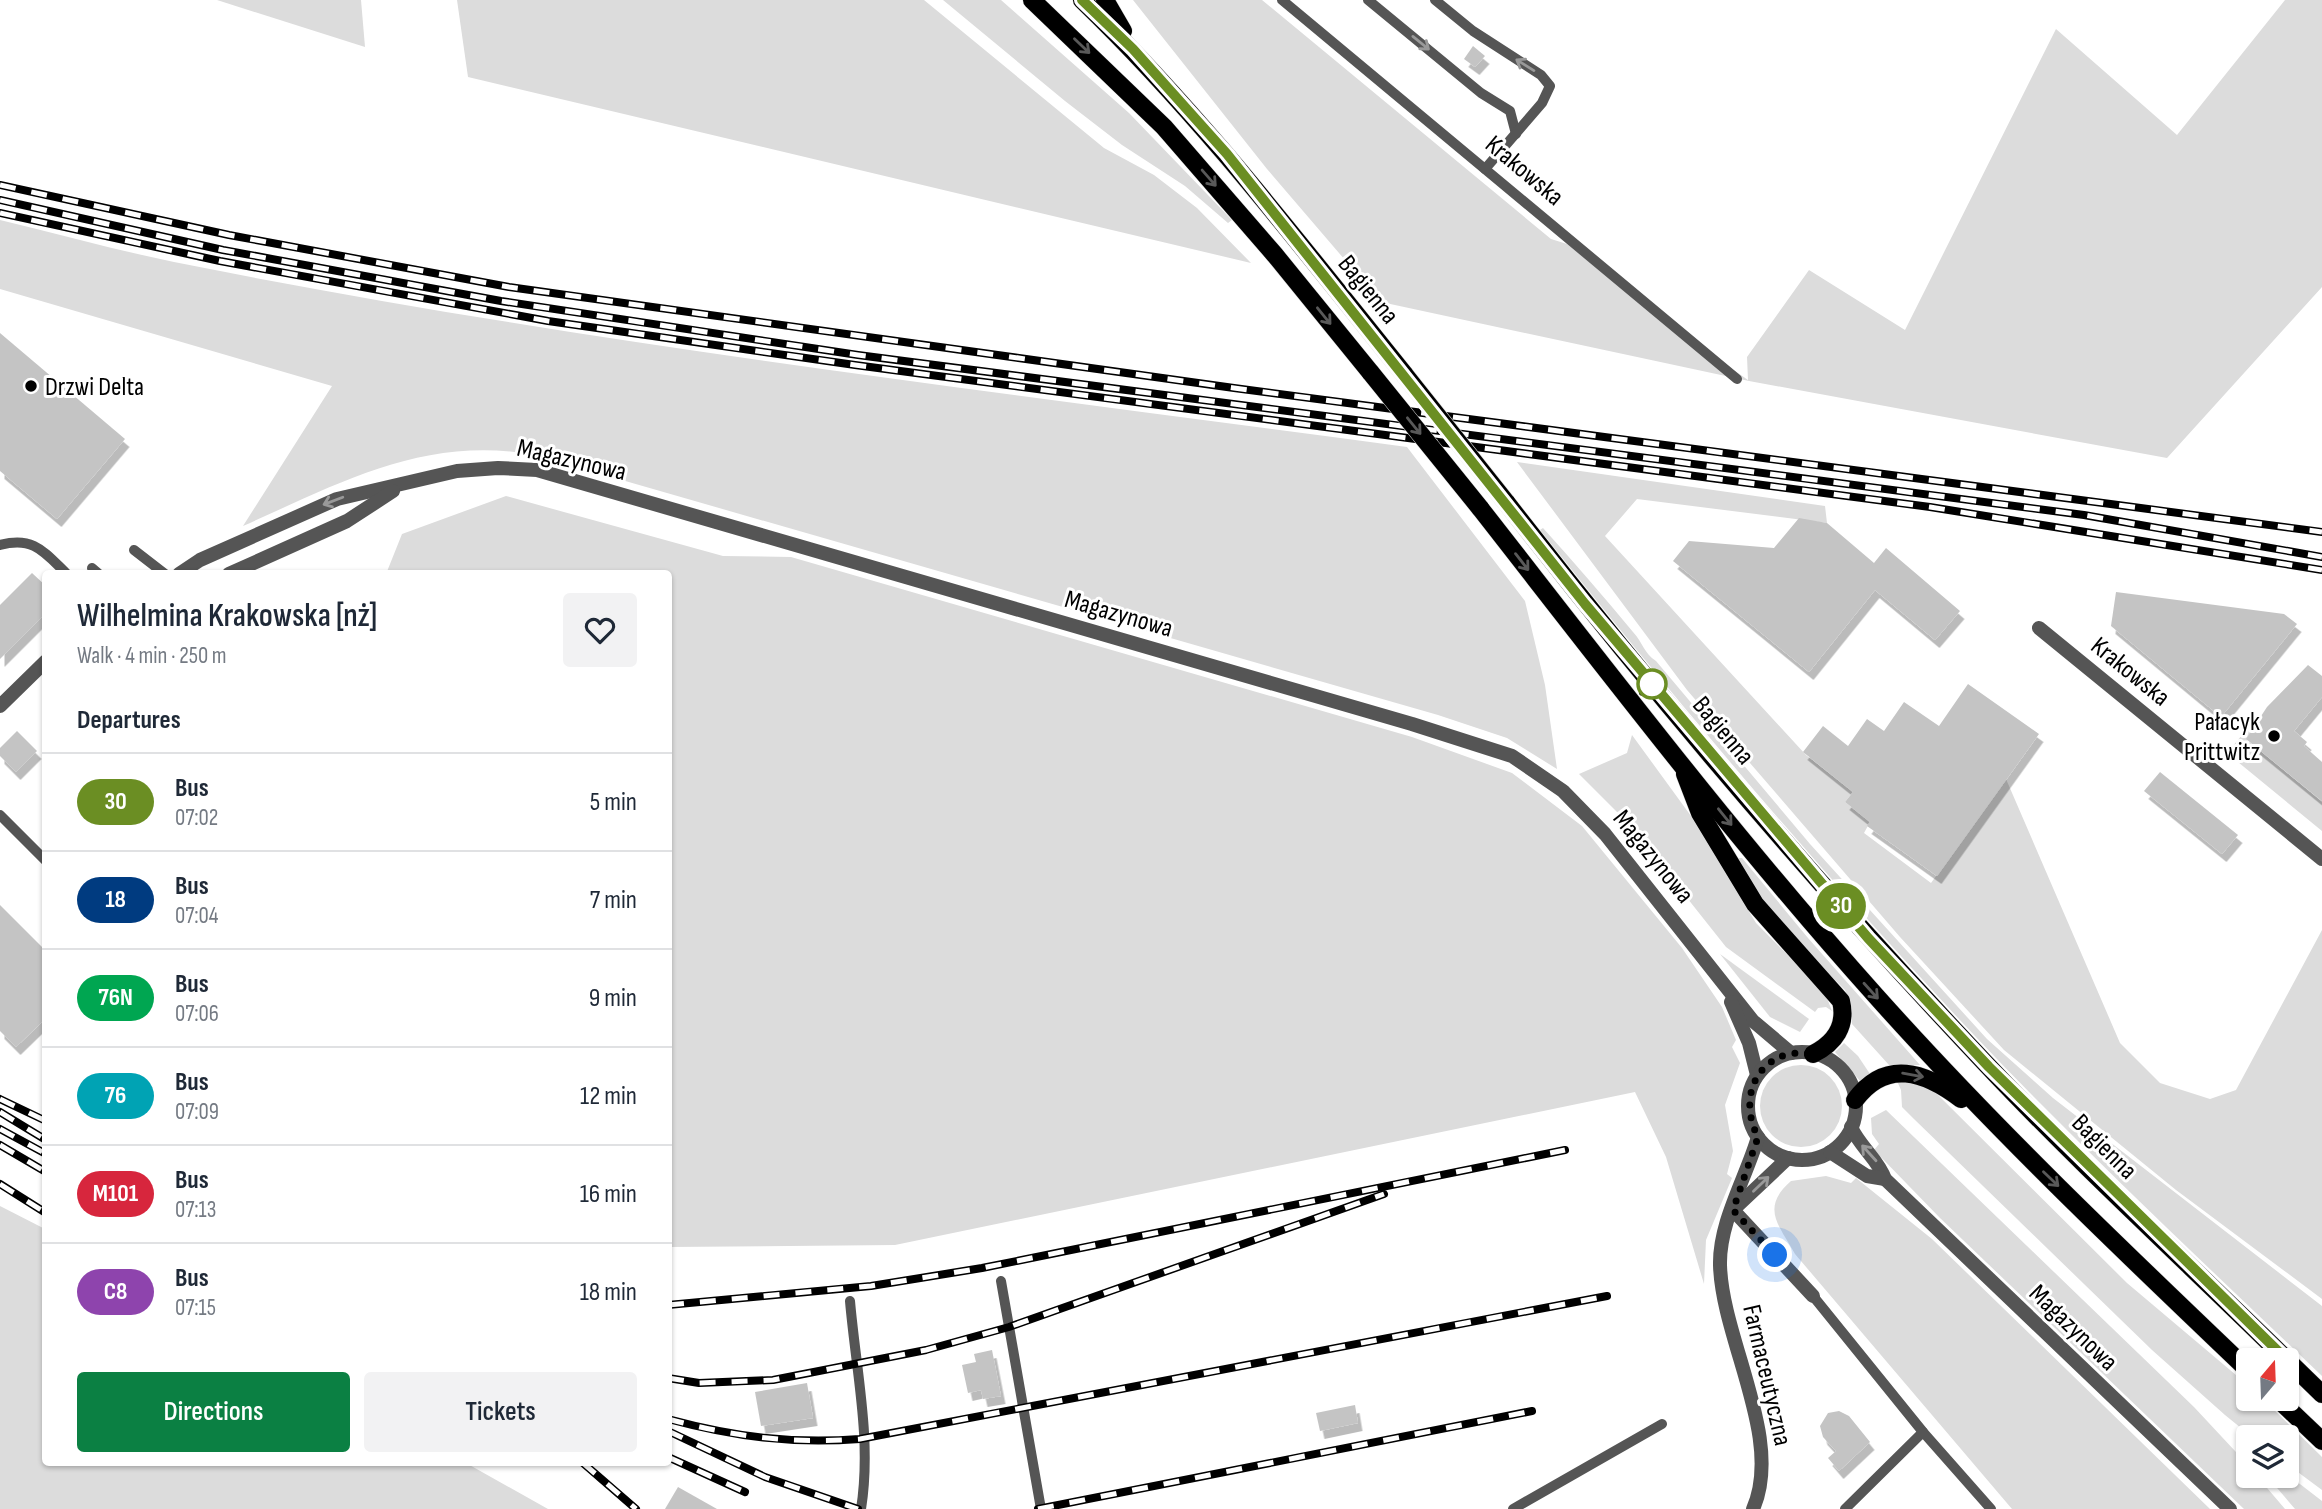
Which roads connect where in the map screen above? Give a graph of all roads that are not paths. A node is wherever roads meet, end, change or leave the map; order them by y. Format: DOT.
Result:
graph roads {
  1 [pos="1032,0"];
  2 [pos="1082,0"];
  3 [pos="1105,0"];
  4 [pos="1282,0"];
  5 [pos="1368,0"];
  6 [pos="1436,0"];
  7 [pos="1133,49"];
  8 [pos="1516,134"];
  9 [pos="1485,169"];
  10 [pos="1737,379"];
  11 [pos="400,486"];
  12 [pos="0,545"];
  13 [pos="134,550"];
  14 [pos="63,570"];
  15 [pos="160,570"];
  16 [pos="185,570"];
  17 [pos="238,570"];
  18 [pos="2039,628"];
  19 [pos="42,665"];
  20 [pos="0,706"];
  21 [pos="1682,764"];
  22 [pos="0,815"];
  23 [pos="42,857"];
  24 [pos="2322,859"];
  25 [pos="1726,990"];
  26 [pos="1791,1053"];
  27 [pos="1813,1054"];
  28 [pos="1757,1076"];
  29 [pos="1855,1100"];
  30 [pos="1851,1127"];
  31 [pos="2002,1131"];
  32 [pos="1758,1137"];
  33 [pos="1830,1152"];
  34 [pos="1788,1158"];
  35 [pos="1885,1179"];
  36 [pos="1733,1210"];
  37 [pos="1001,1281"];
  38 [pos="1813,1296"];
  39 [pos="850,1301"];
  40 [pos="2275,1348"];
  41 [pos="2236,1358"];
  42 [pos="2300,1373"];
  43 [pos="2322,1394"];
  44 [pos="2291,1411"];
  45 [pos="1662,1424"];
  46 [pos="1923,1432"];
  47 [pos="2322,1441"];
  48 [pos="861,1509"];
  49 [pos="1041,1509"];
  50 [pos="1513,1509"];
  51 [pos="1754,1509"];
  52 [pos="1845,1509"];
  53 [pos="1991,1509"];
  54 [pos="2230,1509"];
  1 -- 21 [label="main road, Bagienna, one-way, bridge"];
  2 -- 7 [label="main road, Bagienna"];
  3 -- 7 [label="main road"];
  4 -- 9 [label="lane, Krakowska"];
  5 -- 8 [label="lane, one-way"];
  8 -- 6 [label="lane, one-way"];
  7 -- 40 [label="main road, Bagienna, bridge"];
  8 -- 9 [label="lane"];
  9 -- 10 [label="lane, Krakowska"];
  11 -- 16 [label="street, Magazynowa, one-way"];
  11 -- 17 [label="street, Magazynowa"];
  11 -- 25 [label="street, Magazynowa"];
  12 -- 14 [label="lane"];
  13 -- 15 [label="lane"];
  18 -- 24 [label="street, Krakowska"];
  19 -- 20 [label="street"];
  21 -- 27 [label="main road"];
  21 -- 31 [label="main road, Bagienna, one-way"];
  22 -- 23 [label="lane"];
  25 -- 26 [label="street, Magazynowa"];
  25 -- 28 [label="street, Magazynowa"];
  26 -- 27 [label="street"];
  26 -- 28 [label="street"];
  27 -- 29 [label="street"];
  28 -- 32 [label="street"];
  29 -- 30 [label="street"];
  29 -- 31 [label="main road, one-way"];
  30 -- 33 [label="street"];
  35 -- 30 [label="street, Magazynowa, one-way"];
  31 -- 41 [label="main road, Bagienna, one-way"];
  32 -- 34 [label="street"];
  32 -- 36 [label="street, Farmaceutyczna"];
  33 -- 34 [label="street"];
  33 -- 35 [label="street, Magazynowa"];
  36 -- 34 [label="street, Farmaceutyczna, one-way"];
  35 -- 54 [label="street, Magazynowa"];
  36 -- 38 [label="street"];
  36 -- 51 [label="street, Farmaceutyczna"];
  37 -- 49 [label="lane"];
  38 -- 46 [label="lane"];
  39 -- 48 [label="lane"];
  42 -- 43 [label="main road, Bagienna"];
  44 -- 47 [label="main road"];
  45 -- 50 [label="lane"];
  46 -- 52 [label="lane"];
  46 -- 53 [label="lane"];
}
